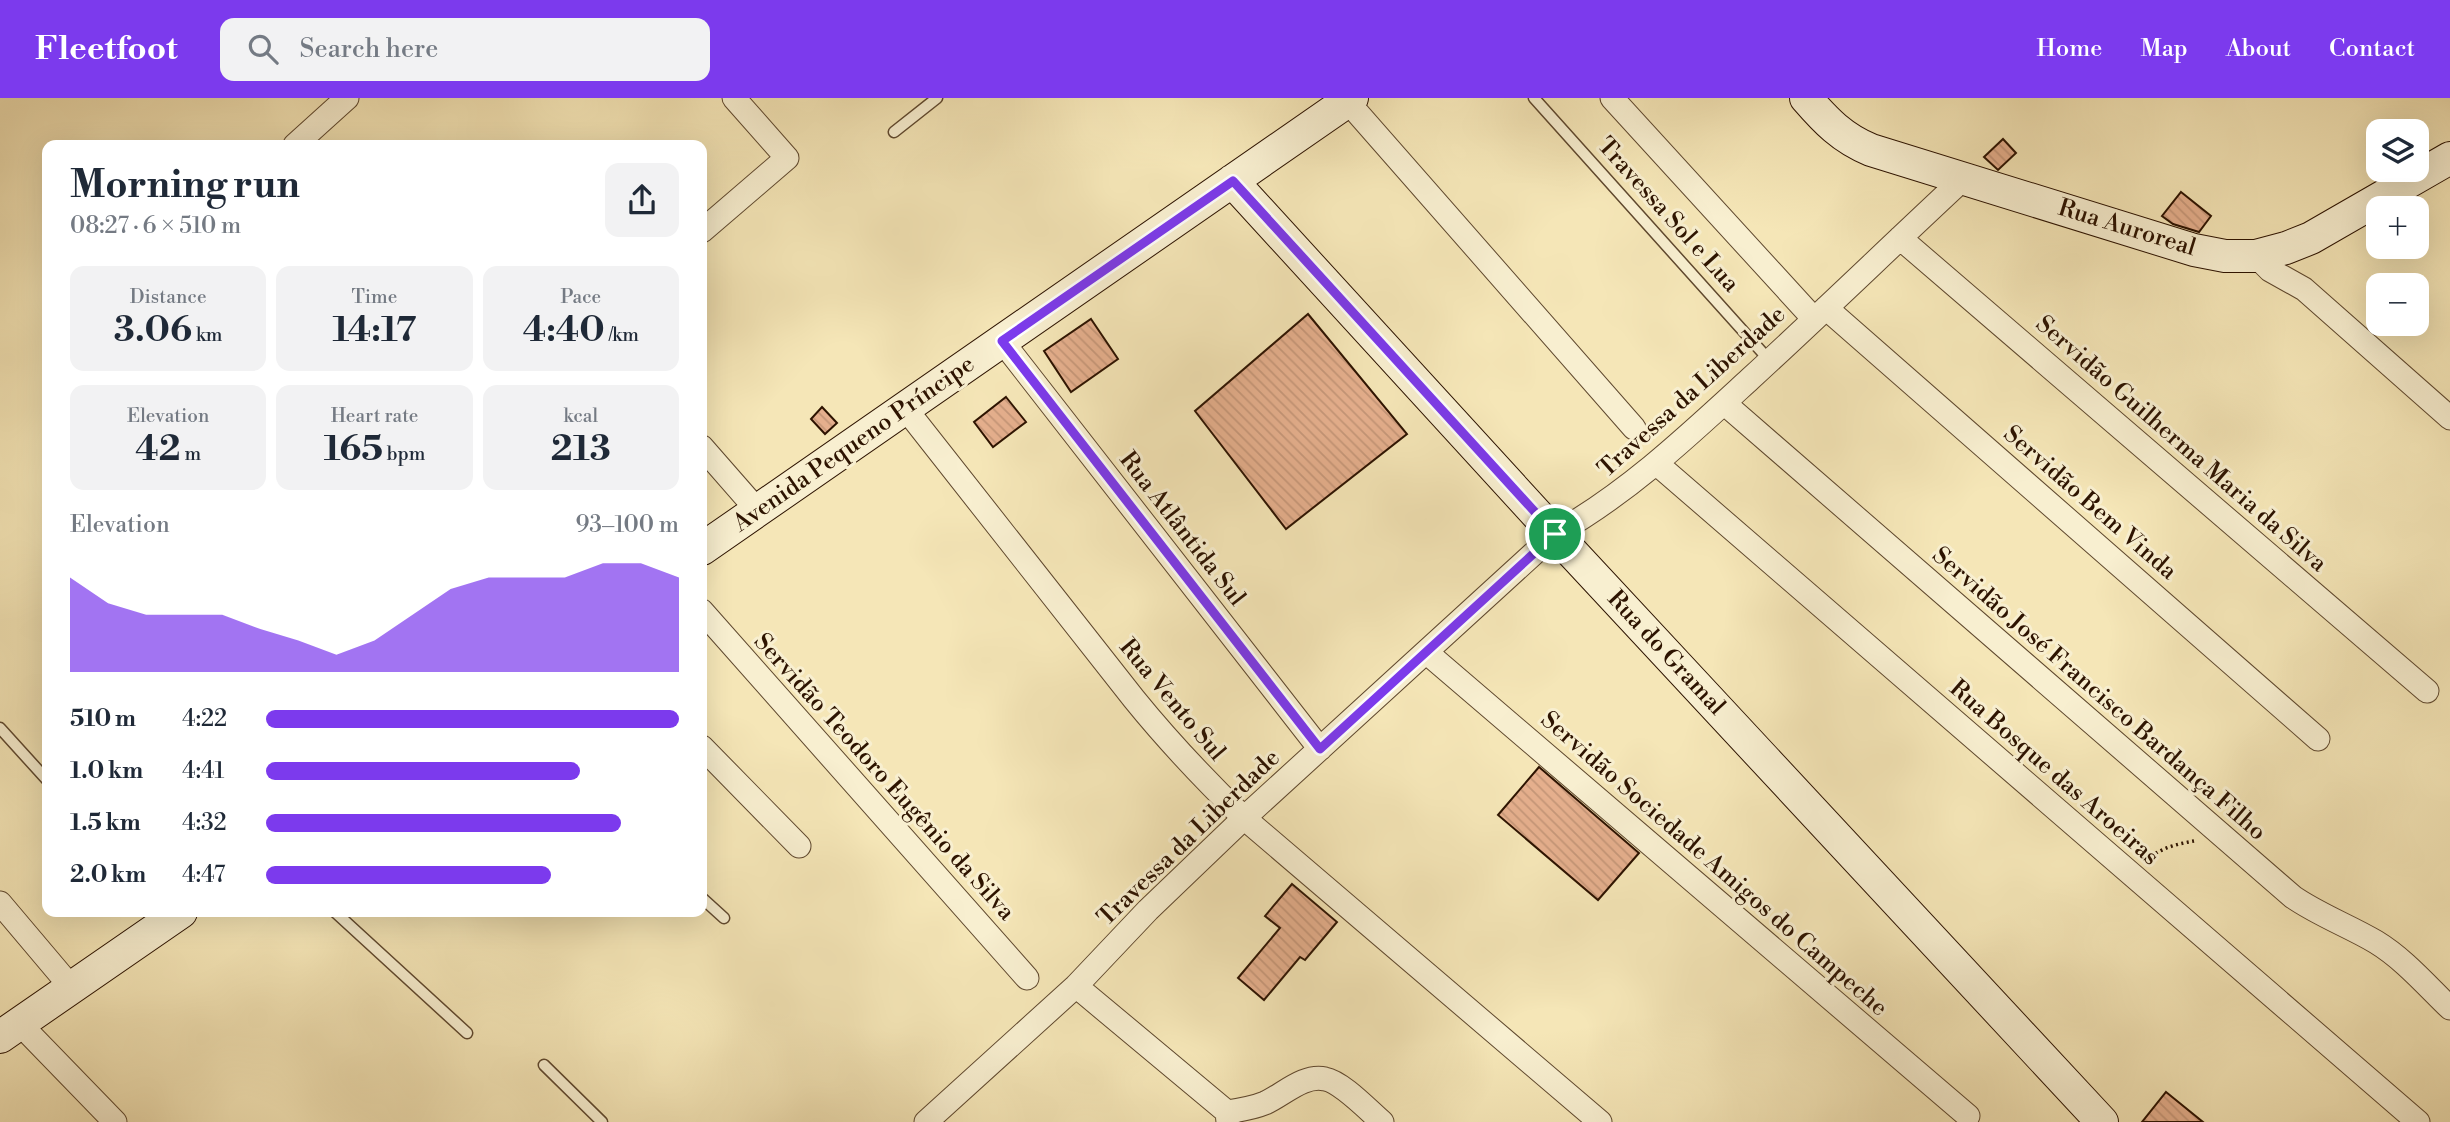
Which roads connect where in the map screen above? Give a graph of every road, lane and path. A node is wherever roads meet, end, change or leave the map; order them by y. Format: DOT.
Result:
graph roads {
  1 [pos="347,98"];
  2 [pos="734,98"];
  3 [pos="937,98"];
  4 [pos="1534,98"];
  5 [pos="1612,98"];
  6 [pos="1806,98"];
  7 [pos="1349,100"];
  8 [pos="894,132"];
  9 [pos="301,140"];
  10 [pos="2450,158"];
  11 [pos="1963,178"];
  12 [pos="1233,181"];
  13 [pos="707,228"];
  14 [pos="1900,238"];
  15 [pos="2266,254"];
  16 [pos="1820,313"];
  17 [pos="1002,341"];
  18 [pos="1770,360"];
  19 [pos="1724,403"];
  20 [pos="905,408"];
  21 [pos="2450,418"];
  22 [pos="1634,428"];
  23 [pos="707,453"];
  24 [pos="1656,463"];
  25 [pos="758,510"];
  26 [pos="1555,534"];
  27 [pos="707,546"];
  28 [pos="707,617"];
  29 [pos="1426,652"];
  30 [pos="2427,691"];
  31 [pos="0,728"];
  32 [pos="2318,739"];
  33 [pos="1320,749"];
  34 [pos="707,752"];
  35 [pos="42,774"];
  36 [pos="1244,818"];
  37 [pos="2224,838"];
  38 [pos="799,846"];
  39 [pos="2132,876"];
  40 [pos="0,903"];
  41 [pos="707,903"];
  42 [pos="166,917"];
  43 [pos="340,917"];
  44 [pos="724,918"];
  45 [pos="1027,978"];
  46 [pos="1076,986"];
  47 [pos="71,987"];
  48 [pos="2450,1008"];
  49 [pos="9,1030"];
  50 [pos="467,1033"];
  51 [pos="544,1065"];
  52 [pos="1968,1116"];
  53 [pos="1227,1117"];
  54 [pos="115,1122"];
  55 [pos="602,1122"];
  56 [pos="926,1122"];
  57 [pos="1382,1122"];
  58 [pos="1600,1122"];
  59 [pos="2102,1122"];
  60 [pos="2418,1122"];
  1 -- 9 [label="street"];
  2 -- 13 [label="street"];
  3 -- 8 [label="lane"];
  4 -- 18 [label="lane, Travessa Sol e Lua"];
  5 -- 16 [label="street, Servidão Bem Vinda"];
  6 -- 11 [label="main road, Rua Auroreal"];
  7 -- 12 [label="main road, Avenida Pequeno Príncipe"];
  7 -- 22 [label="street"];
  10 -- 15 [label="main road, Rua Auroreal"];
  11 -- 14 [label="street, Travessa da Liberdade"];
  11 -- 15 [label="main road, Rua Auroreal"];
  12 -- 17 [label="main road, Avenida Pequeno Príncipe"];
  12 -- 26 [label="main road, Rua do Gramal"];
  14 -- 16 [label="street, Travessa da Liberdade"];
  14 -- 30 [label="street, Servidão Guilherma Maria da Silva"];
  15 -- 21 [label="street"];
  16 -- 18 [label="street, Travessa da Liberdade"];
  16 -- 32 [label="street, Servidão Bem Vinda"];
  17 -- 20 [label="main road, Avenida Pequeno Príncipe"];
  17 -- 33 [label="street, Rua Atlântida Sul"];
  18 -- 19 [label="street, Travessa da Liberdade"];
  19 -- 24 [label="street, Travessa da Liberdade"];
  19 -- 37 [label="street, Servidão José Francisco Bardança Filho"];
  20 -- 25 [label="main road, Avenida Pequeno Príncipe"];
  20 -- 36 [label="street, Rua Vento Sul"];
  23 -- 25 [label="street"];
  24 -- 26 [label="street, Travessa da Liberdade"];
  24 -- 39 [label="street, Rua Bosque das Aroeiras"];
  25 -- 27 [label="main road, Avenida Pequeno Príncipe"];
  26 -- 29 [label="street, Travessa da Liberdade"];
  26 -- 59 [label="main road, Rua do Gramal"];
  28 -- 45 [label="street, Servidão Teodoro Eugênio da Silva"];
  29 -- 33 [label="street, Travessa da Liberdade"];
  29 -- 52 [label="street, Servidão Sociedade Amigos do Campeche"];
  31 -- 35 [label="lane"];
  33 -- 36 [label="street, Travessa da Liberdade"];
  34 -- 38 [label="street"];
  36 -- 46 [label="street, Travessa da Liberdade"];
  36 -- 58 [label="street, Rua Vento Sul"];
  37 -- 39 [label="path"];
  37 -- 48 [label="street, Servidão José Francisco Bardança Filho"];
  39 -- 60 [label="street, Rua Bosque das Aroeiras"];
  40 -- 47 [label="street"];
  41 -- 44 [label="lane"];
  42 -- 47 [label="main road"];
  43 -- 50 [label="lane"];
  46 -- 53 [label="street"];
  46 -- 56 [label="street, Travessa da Liberdade"];
  47 -- 49 [label="main road"];
  49 -- 54 [label="street"];
  51 -- 55 [label="lane"];
  53 -- 57 [label="street"];
}
